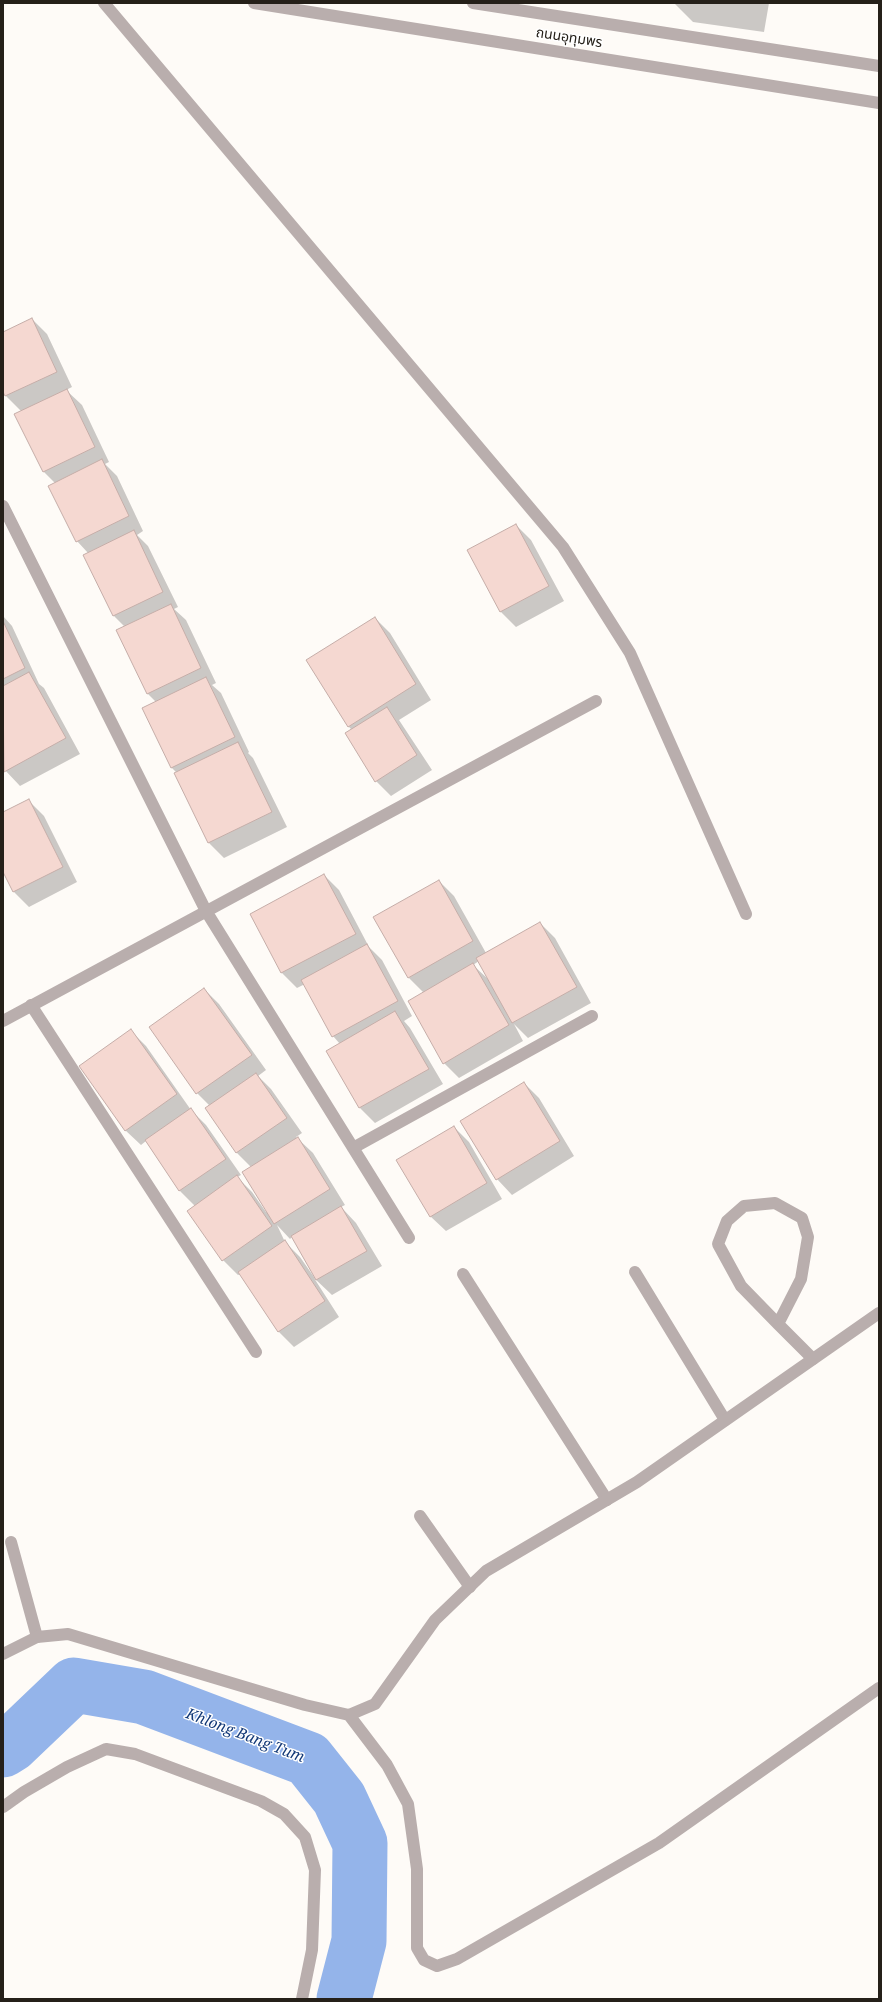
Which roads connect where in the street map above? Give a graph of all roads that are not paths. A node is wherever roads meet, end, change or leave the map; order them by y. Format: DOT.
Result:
graph roads {
  1 [pos="104,3"];
  2 [pos="254,3"];
  3 [pos="473,3"];
  4 [pos="879,66"];
  5 [pos="879,103"];
  6 [pos="3,506"];
  7 [pos="596,701"];
  8 [pos="206,911"];
  9 [pos="746,914"];
  10 [pos="31,1005"];
  11 [pos="592,1016"];
  12 [pos="3,1021"];
  13 [pos="353,1148"];
  14 [pos="409,1238"];
  15 [pos="635,1272"];
  16 [pos="463,1274"];
  17 [pos="879,1313"];
  18 [pos="778,1324"];
  19 [pos="256,1352"];
  20 [pos="813,1359"];
  21 [pos="725,1420"];
  22 [pos="607,1500"];
  23 [pos="420,1516"];
  24 [pos="11,1542"];
  25 [pos="470,1587"];
  26 [pos="37,1637"];
  27 [pos="3,1654"];
  28 [pos="879,1688"];
  29 [pos="349,1715"];
  30 [pos="3,1807"];
  31 [pos="302,1999"];
  1 -- 9 [label="street"];
  2 -- 5 [label="street, ถนนอุทุมพร"];
  3 -- 4 [label="street, ถนนอุทุมพร"];
  6 -- 8 [label="street"];
  7 -- 8 [label="street"];
  8 -- 10 [label="street"];
  8 -- 13 [label="street"];
  10 -- 12 [label="street"];
  10 -- 19 [label="street"];
  11 -- 13 [label="street"];
  13 -- 14 [label="street"];
  15 -- 21 [label="street"];
  16 -- 22 [label="street"];
  17 -- 20 [label="street"];
  18 -- 18 [label="street"];
  18 -- 20 [label="street"];
  20 -- 21 [label="street"];
  21 -- 22 [label="street"];
  22 -- 25 [label="street"];
  23 -- 25 [label="street"];
  24 -- 26 [label="street"];
  25 -- 29 [label="street"];
  26 -- 27 [label="street"];
  26 -- 29 [label="street"];
  28 -- 29 [label="street"];
  30 -- 31 [label="street"];
}
